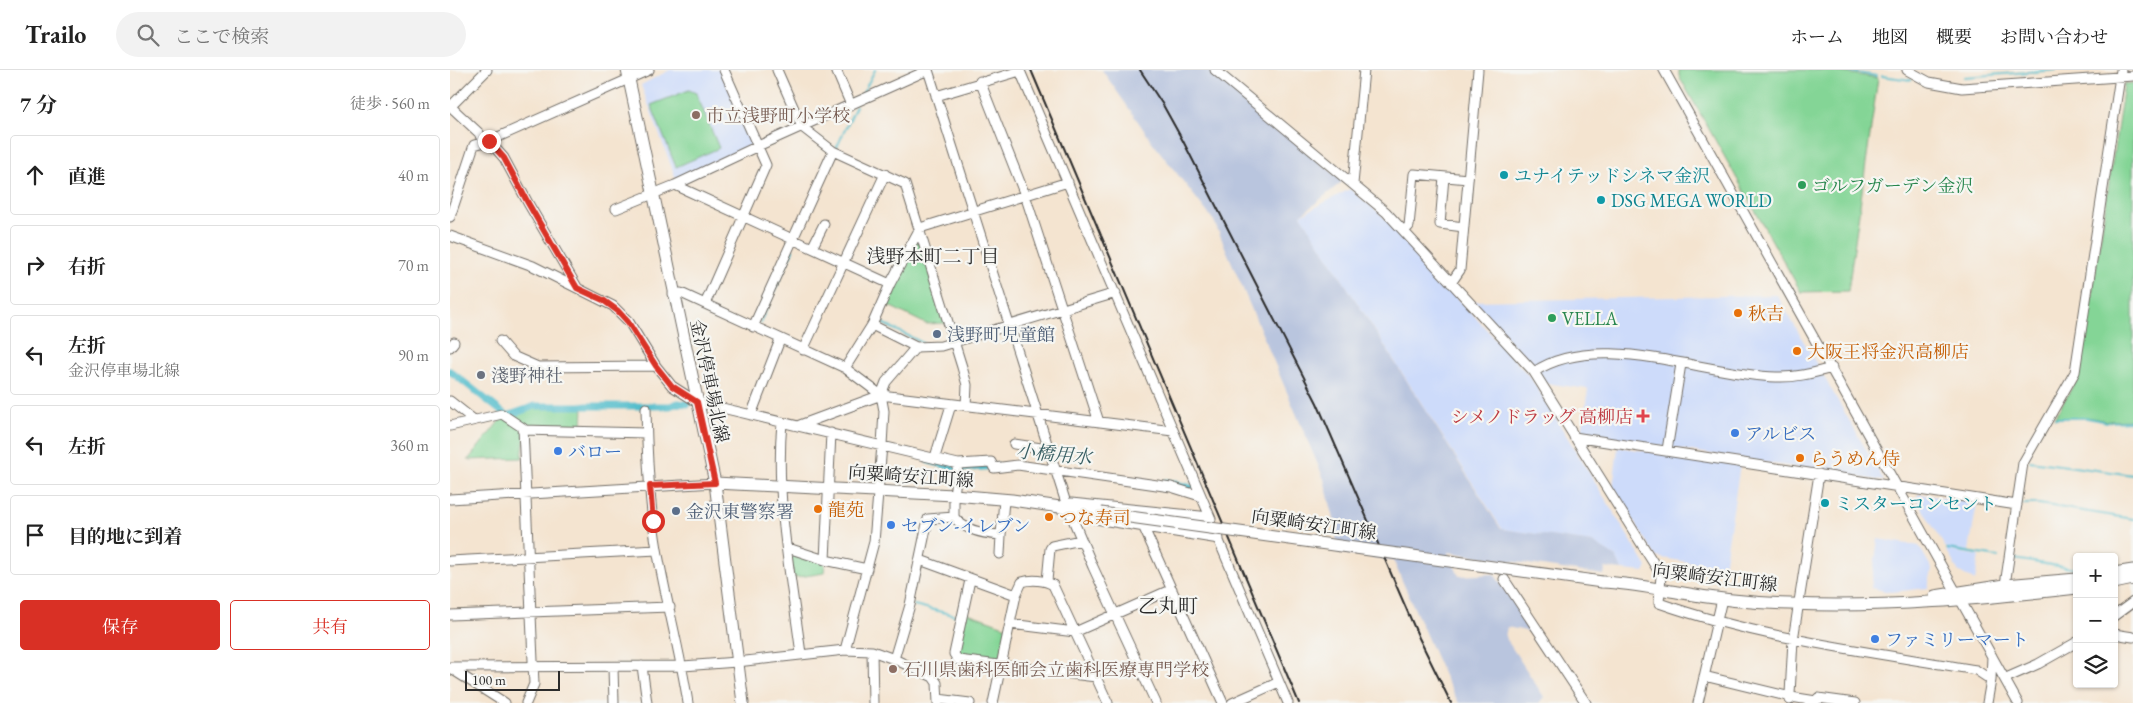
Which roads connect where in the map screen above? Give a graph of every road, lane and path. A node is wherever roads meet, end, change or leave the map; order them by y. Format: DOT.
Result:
graph roads {
  1 [pos="487,70"];
  2 [pos="649,70"];
  3 [pos="724,70"];
  4 [pos="776,70"];
  5 [pos="836,70"];
  6 [pos="928,70"];
  7 [pos="1215,70"];
  8 [pos="1364,70"];
  9 [pos="1478,70"];
  10 [pos="1664,70"];
  11 [pos="1907,70"];
  12 [pos="628,74"];
  13 [pos="2120,74"];
  14 [pos="2133,76"];
  15 [pos="980,82"];
  16 [pos="936,96"];
  17 [pos="851,105"];
  18 [pos="450,106"];
  19 [pos="802,127"];
  20 [pos="486,141"];
  21 [pos="758,146"];
  22 [pos="834,151"];
  23 [pos="885,174"];
  24 [pos="1444,177"];
  25 [pos="1468,179"];
  26 [pos="1068,182"];
  27 [pos="1353,184"];
  28 [pos="675,185"];
  29 [pos="652,194"];
  30 [pos="1025,195"];
  31 [pos="616,209"];
  32 [pos="972,210"];
  33 [pos="743,216"];
  34 [pos="450,217"];
  35 [pos="824,224"];
  36 [pos="1464,227"];
  37 [pos="920,228"];
  38 [pos="1404,231"];
  39 [pos="450,236"];
  40 [pos="792,239"];
  41 [pos="812,248"];
  42 [pos="843,262"];
  43 [pos="1451,283"];
  44 [pos="890,284"];
  45 [pos="577,288"];
  46 [pos="1116,293"];
  47 [pos="673,294"];
  48 [pos="705,304"];
  49 [pos="1062,309"];
  50 [pos="872,325"];
  51 [pos="753,327"];
  52 [pos="1009,327"];
  53 [pos="780,340"];
  54 [pos="500,341"];
  55 [pos="954,342"];
  56 [pos="916,347"];
  57 [pos="803,350"];
  58 [pos="1681,364"];
  59 [pos="656,366"];
  60 [pos="845,368"];
  61 [pos="1832,368"];
  62 [pos="1534,372"];
  63 [pos="882,395"];
  64 [pos="450,401"];
  65 [pos="697,402"];
  66 [pos="950,405"];
  67 [pos="966,406"];
  68 [pos="646,408"];
  69 [pos="1037,414"];
  70 [pos="751,415"];
  71 [pos="474,420"];
  72 [pos="782,422"];
  73 [pos="1099,422"];
  74 [pos="450,426"];
  75 [pos="797,426"];
  76 [pos="522,430"];
  77 [pos="1173,431"];
  78 [pos="646,433"];
  79 [pos="831,433"];
  80 [pos="1574,436"];
  81 [pos="1014,444"];
  82 [pos="882,446"];
  83 [pos="1048,449"];
  84 [pos="1667,450"];
  85 [pos="935,457"];
  86 [pos="958,464"];
  87 [pos="1055,471"];
  88 [pos="1819,474"];
  89 [pos="715,483"];
  90 [pos="650,486"];
  91 [pos="780,486"];
  92 [pos="1898,486"];
  93 [pos="828,488"];
  94 [pos="878,490"];
  95 [pos="526,494"];
  96 [pos="954,496"];
  97 [pos="1200,496"];
  98 [pos="450,498"];
  99 [pos="1004,500"];
  100 [pos="2017,505"];
  101 [pos="1068,509"];
  102 [pos="954,516"];
  103 [pos="1143,526"];
  104 [pos="1001,535"];
  105 [pos="1082,540"];
  106 [pos="788,548"];
  107 [pos="657,550"];
  108 [pos="1000,554"];
  109 [pos="528,557"];
  110 [pos="825,560"];
  111 [pos="920,560"];
  112 [pos="450,561"];
  113 [pos="867,569"];
  114 [pos="2133,570"];
  115 [pos="2118,573"];
  116 [pos="1504,579"];
  117 [pos="2073,579"];
  118 [pos="2133,579"];
  119 [pos="970,580"];
  120 [pos="1047,581"];
  121 [pos="2118,582"];
  122 [pos="2006,585"];
  123 [pos="1660,588"];
  124 [pos="2073,588"];
  125 [pos="1172,589"];
  126 [pos="1016,595"];
  127 [pos="1959,596"];
  128 [pos="1722,599"];
  129 [pos="2133,602"];
  130 [pos="1798,604"];
  131 [pos="670,607"];
  132 [pos="531,612"];
  133 [pos="2118,613"];
  134 [pos="450,615"];
  135 [pos="1116,616"];
  136 [pos="1718,621"];
  137 [pos="1010,624"];
  138 [pos="1076,632"];
  139 [pos="2118,635"];
  140 [pos="2133,637"];
  141 [pos="1793,640"];
  142 [pos="2075,643"];
  143 [pos="845,650"];
  144 [pos="872,651"];
  145 [pos="801,654"];
  146 [pos="1992,655"];
  147 [pos="894,659"];
  148 [pos="737,662"];
  149 [pos="1001,664"];
  150 [pos="642,666"];
  151 [pos="682,666"];
  152 [pos="534,667"];
  153 [pos="613,667"];
  154 [pos="450,668"];
  155 [pos="1096,676"];
  156 [pos="1704,676"];
  157 [pos="2006,678"];
  158 [pos="1991,680"];
  159 [pos="1279,682"];
  160 [pos="1790,700"];
  161 [pos="938,701"];
  162 [pos="505,703"];
  163 [pos="526,703"];
  164 [pos="614,703"];
  165 [pos="647,703"];
  166 [pos="688,703"];
  167 [pos="743,703"];
  168 [pos="873,703"];
  169 [pos="970,703"];
  170 [pos="993,703"];
  171 [pos="1108,703"];
  172 [pos="1156,703"];
  173 [pos="1223,703"];
  174 [pos="1232,703"];
  175 [pos="1288,703"];
  176 [pos="1586,703"];
  177 [pos="1698,703"];
  178 [pos="1855,703"];
  179 [pos="1987,703"];
  180 [pos="2018,703"];
  1 -- 18 [label="street"];
  2 -- 12 [label="street"];
  3 -- 21 [label="street"];
  4 -- 19 [label="street"];
  5 -- 17 [label="street"];
  6 -- 16 [label="street"];
  6 -- 17 [label="street"];
  7 -- 27 [label="street"];
  8 -- 27 [label="street"];
  9 -- 25 [label="street"];
  10 -- 61 [label="street"];
  11 -- 13 [label="street"];
  12 -- 20 [label="street"];
  12 -- 29 [label="main road, 金沢停車場北線"];
  13 -- 14 [label="street"];
  13 -- 100 [label="street"];
  15 -- 16 [label="street"];
  15 -- 26 [label="street"];
  15 -- 30 [label="street"];
  16 -- 32 [label="street"];
  17 -- 19 [label="street"];
  18 -- 20 [label="street"];
  19 -- 21 [label="street"];
  19 -- 22 [label="street"];
  20 -- 34 [label="street"];
  20 -- 45 [label="street"];
  21 -- 28 [label="street"];
  21 -- 33 [label="street"];
  22 -- 23 [label="street"];
  22 -- 40 [label="street"];
  23 -- 37 [label="street"];
  23 -- 42 [label="street"];
  24 -- 25 [label="street"];
  24 -- 36 [label="street"];
  24 -- 38 [label="street"];
  25 -- 36 [label="street"];
  26 -- 30 [label="street"];
  26 -- 46 [label="street"];
  27 -- 38 [label="street"];
  28 -- 29 [label="street"];
  28 -- 33 [label="street"];
  29 -- 31 [label="street"];
  29 -- 47 [label="main road, 金沢停車場北線"];
  30 -- 32 [label="street"];
  30 -- 49 [label="street"];
  32 -- 37 [label="street"];
  32 -- 52 [label="street"];
  33 -- 40 [label="street"];
  33 -- 48 [label="street"];
  35 -- 41 [label="street"];
  36 -- 43 [label="street"];
  37 -- 44 [label="street"];
  37 -- 55 [label="street"];
  38 -- 43 [label="street"];
  39 -- 45 [label="street"];
  40 -- 41 [label="street"];
  40 -- 51 [label="street"];
  41 -- 42 [label="street"];
  42 -- 44 [label="street"];
  42 -- 57 [label="street"];
  43 -- 62 [label="street"];
  44 -- 50 [label="street"];
  45 -- 59 [label="street"];
  46 -- 49 [label="street"];
  46 -- 77 [label="street"];
  47 -- 48 [label="street"];
  47 -- 65 [label="main road, 金沢停車場北線"];
  48 -- 51 [label="street"];
  49 -- 52 [label="street"];
  49 -- 73 [label="street"];
  50 -- 56 [label="street"];
  50 -- 60 [label="street"];
  51 -- 53 [label="street"];
  52 -- 55 [label="street"];
  52 -- 69 [label="street"];
  53 -- 57 [label="street"];
  53 -- 70 [label="street"];
  54 -- 59 [label="street"];
  55 -- 56 [label="street"];
  55 -- 67 [label="street"];
  56 -- 63 [label="street"];
  57 -- 60 [label="street"];
  58 -- 61 [label="street"];
  58 -- 62 [label="street"];
  58 -- 84 [label="street"];
  59 -- 65 [label="street"];
  60 -- 63 [label="street"];
  61 -- 92 [label="street"];
  62 -- 80 [label="street"];
  63 -- 66 [label="street"];
  63 -- 75 [label="street"];
  63 -- 82 [label="street"];
  64 -- 71 [label="street"];
  65 -- 70 [label="street"];
  65 -- 89 [label="main road, 金沢停車場北線"];
  66 -- 67 [label="street"];
  66 -- 85 [label="street"];
  67 -- 69 [label="street"];
  68 -- 78 [label="street"];
  69 -- 73 [label="street"];
  69 -- 83 [label="street"];
  70 -- 72 [label="street"];
  71 -- 74 [label="street"];
  71 -- 76 [label="street"];
  72 -- 75 [label="street"];
  72 -- 91 [label="street"];
  73 -- 77 [label="street"];
  75 -- 79 [label="street"];
  76 -- 78 [label="street"];
  76 -- 95 [label="street"];
  77 -- 97 [label="street"];
  78 -- 90 [label="street"];
  79 -- 82 [label="street"];
  79 -- 93 [label="street"];
  80 -- 84 [label="street"];
  80 -- 123 [label="street"];
  81 -- 83 [label="street"];
  82 -- 85 [label="street"];
  82 -- 94 [label="street"];
  83 -- 87 [label="street"];
  84 -- 88 [label="street"];
  85 -- 86 [label="street"];
  86 -- 87 [label="street"];
  86 -- 96 [label="street"];
  87 -- 97 [label="street"];
  87 -- 101 [label="street"];
  88 -- 92 [label="street"];
  88 -- 130 [label="street"];
  89 -- 90 [label="street"];
  89 -- 91 [label="main road, 向粟崎安江町線"];
  89 -- 148 [label="main road, 金沢停車場北線"];
  90 -- 95 [label="street"];
  90 -- 107 [label="street"];
  91 -- 93 [label="main road, 向粟崎安江町線"];
  91 -- 106 [label="street"];
  92 -- 100 [label="street"];
  92 -- 127 [label="street"];
  93 -- 94 [label="main road, 向粟崎安江町線"];
  93 -- 110 [label="street"];
  94 -- 96 [label="main road, 向粟崎安江町線"];
  94 -- 113 [label="street"];
  95 -- 98 [label="street"];
  95 -- 109 [label="street"];
  96 -- 99 [label="main road, 向粟崎安江町線"];
  96 -- 102 [label="street"];
  97 -- 101 [label="street"];
  99 -- 101 [label="main road, 向粟崎安江町線"];
  99 -- 104 [label="street"];
  100 -- 122 [label="street"];
  101 -- 103 [label="street"];
  101 -- 105 [label="street"];
  101 -- 123 [label="main road, 向粟崎安江町線, bridge"];
  102 -- 104 [label="street"];
  102 -- 111 [label="street"];
  103 -- 125 [label="street"];
  103 -- 159 [label="street"];
  104 -- 108 [label="street"];
  105 -- 120 [label="street"];
  105 -- 135 [label="street"];
  106 -- 110 [label="street"];
  106 -- 145 [label="street"];
  107 -- 109 [label="street"];
  107 -- 131 [label="street"];
  109 -- 112 [label="street"];
  109 -- 132 [label="street"];
  110 -- 113 [label="street"];
  111 -- 119 [label="street"];
  111 -- 147 [label="street"];
  113 -- 143 [label="street"];
  114 -- 115 [label="main road"];
  116 -- 176 [label="street"];
  117 -- 122 [label="main road, 向粟崎安江町線"];
  118 -- 121 [label="main road"];
  119 -- 126 [label="street"];
  119 -- 149 [label="street"];
  120 -- 126 [label="street"];
  120 -- 138 [label="street"];
  122 -- 127 [label="main road, 向粟崎安江町線"];
  123 -- 128 [label="main road, 向粟崎安江町線"];
  123 -- 136 [label="street"];
  124 -- 127 [label="main road, 向粟崎安江町線"];
  125 -- 135 [label="street"];
  125 -- 173 [label="street"];
  126 -- 137 [label="street"];
  127 -- 130 [label="main road, 向粟崎安江町線"];
  127 -- 146 [label="street"];
  128 -- 130 [label="main road, 向粟崎安江町線"];
  128 -- 136 [label="street"];
  129 -- 133 [label="street"];
  130 -- 141 [label="street"];
  131 -- 132 [label="street"];
  131 -- 151 [label="street"];
  132 -- 134 [label="street"];
  132 -- 152 [label="street"];
  135 -- 138 [label="street"];
  135 -- 172 [label="street"];
  136 -- 141 [label="street"];
  136 -- 156 [label="street"];
  137 -- 138 [label="street"];
  137 -- 149 [label="street"];
  138 -- 155 [label="street"];
  139 -- 140 [label="street"];
  141 -- 158 [label="street"];
  141 -- 160 [label="street"];
  142 -- 157 [label="street"];
  143 -- 144 [label="street"];
  143 -- 145 [label="street"];
  144 -- 147 [label="street"];
  144 -- 168 [label="street"];
  145 -- 148 [label="street"];
  146 -- 157 [label="street"];
  146 -- 158 [label="street"];
  147 -- 161 [label="street"];
  148 -- 151 [label="street"];
  148 -- 167 [label="main road, 金沢停車場北線"];
  149 -- 155 [label="street"];
  149 -- 170 [label="street"];
  150 -- 151 [label="street"];
  150 -- 153 [label="street"];
  150 -- 165 [label="street"];
  151 -- 166 [label="street"];
  152 -- 153 [label="street"];
  152 -- 154 [label="street"];
  152 -- 163 [label="street"];
  153 -- 164 [label="street"];
  154 -- 162 [label="street"];
  155 -- 171 [label="street"];
  156 -- 160 [label="street"];
  156 -- 177 [label="street"];
  157 -- 180 [label="street"];
  158 -- 179 [label="street"];
  159 -- 174 [label="street"];
  159 -- 175 [label="street"];
  160 -- 178 [label="street"];
  161 -- 169 [label="street"];
}
